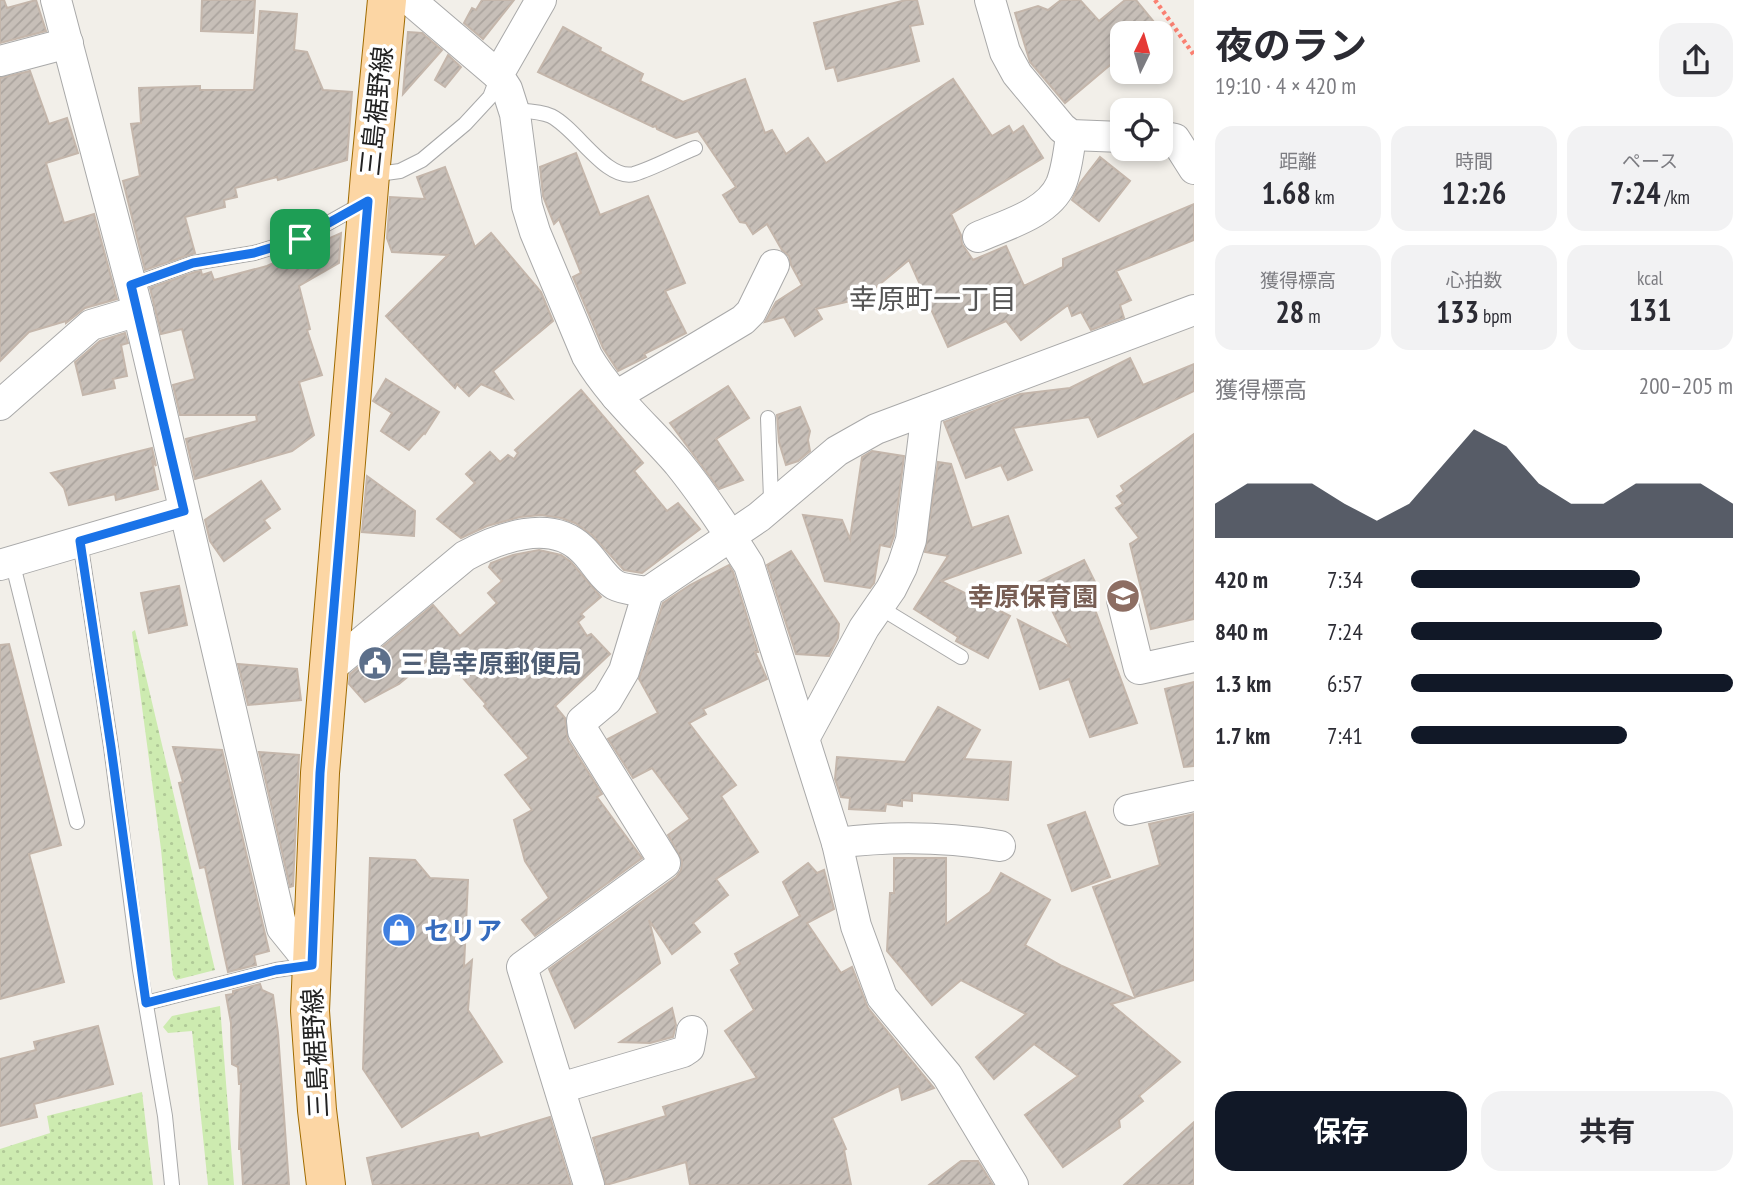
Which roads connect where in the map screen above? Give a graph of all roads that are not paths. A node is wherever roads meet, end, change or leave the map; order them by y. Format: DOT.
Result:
graph roads {
  1 [pos="56,0"];
  2 [pos="387,0"];
  3 [pos="410,0"];
  4 [pos="541,0"];
  5 [pos="990,0"];
  6 [pos="68,43"];
  7 [pos="0,61"];
  8 [pos="498,75"];
  9 [pos="513,110"];
  10 [pos="1071,135"];
  11 [pos="1110,137"];
  12 [pos="1173,139"];
  13 [pos="695,148"];
  14 [pos="1194,169"];
  15 [pos="369,188"];
  16 [pos="978,237"];
  17 [pos="774,265"];
  18 [pos="135,298"];
  19 [pos="1194,310"];
  20 [pos="616,396"];
  21 [pos="0,405"];
  22 [pos="927,410"];
  23 [pos="768,418"];
  24 [pos="774,504"];
  25 [pos="184,511"];
  26 [pos="731,537"];
  27 [pos="80,541"];
  28 [pos="6,563"];
  29 [pos="648,592"];
  30 [pos="1122,600"];
  31 [pos="879,607"];
  32 [pos="961,657"];
  33 [pos="1194,657"];
  34 [pos="328,670"];
  35 [pos="805,737"];
  36 [pos="1194,796"];
  37 [pos="1129,810"];
  38 [pos="77,822"];
  39 [pos="837,843"];
  40 [pos="1000,846"];
  41 [pos="312,965"];
  42 [pos="146,1003"];
  43 [pos="692,1031"];
  44 [pos="560,1088"];
  45 [pos="172,1185"];
  46 [pos="326,1185"];
  47 [pos="589,1185"];
  48 [pos="1013,1185"];
  1 -- 6 [label="street"];
  2 -- 15 [label="main road, 三島裾野線"];
  3 -- 8 [label="street"];
  4 -- 8 [label="street"];
  5 -- 10 [label="street"];
  6 -- 7 [label="street"];
  6 -- 18 [label="street"];
  8 -- 9 [label="street"];
  8 -- 15 [label="lane"];
  9 -- 13 [label="lane"];
  9 -- 20 [label="street"];
  10 -- 11 [label="street"];
  10 -- 16 [label="street"];
  12 -- 14 [label="street"];
  15 -- 18 [label="lane"];
  15 -- 34 [label="main road, 三島裾野線"];
  17 -- 20 [label="street"];
  18 -- 21 [label="street"];
  18 -- 25 [label="street"];
  19 -- 22 [label="street"];
  20 -- 26 [label="street"];
  22 -- 24 [label="street"];
  22 -- 31 [label="street"];
  23 -- 24 [label="lane"];
  24 -- 26 [label="street"];
  25 -- 27 [label="street"];
  25 -- 41 [label="street"];
  26 -- 29 [label="street"];
  26 -- 35 [label="street"];
  27 -- 28 [label="street"];
  27 -- 42 [label="lane"];
  28 -- 38 [label="lane"];
  29 -- 34 [label="street"];
  29 -- 44 [label="street"];
  30 -- 33 [label="street"];
  31 -- 32 [label="lane"];
  31 -- 35 [label="street"];
  34 -- 41 [label="main road, 三島裾野線"];
  35 -- 39 [label="street"];
  36 -- 37 [label="street"];
  39 -- 40 [label="street"];
  39 -- 48 [label="street"];
  41 -- 42 [label="lane"];
  41 -- 46 [label="main road, 三島裾野線"];
  42 -- 45 [label="lane"];
  43 -- 44 [label="street"];
  44 -- 47 [label="street"];
}
